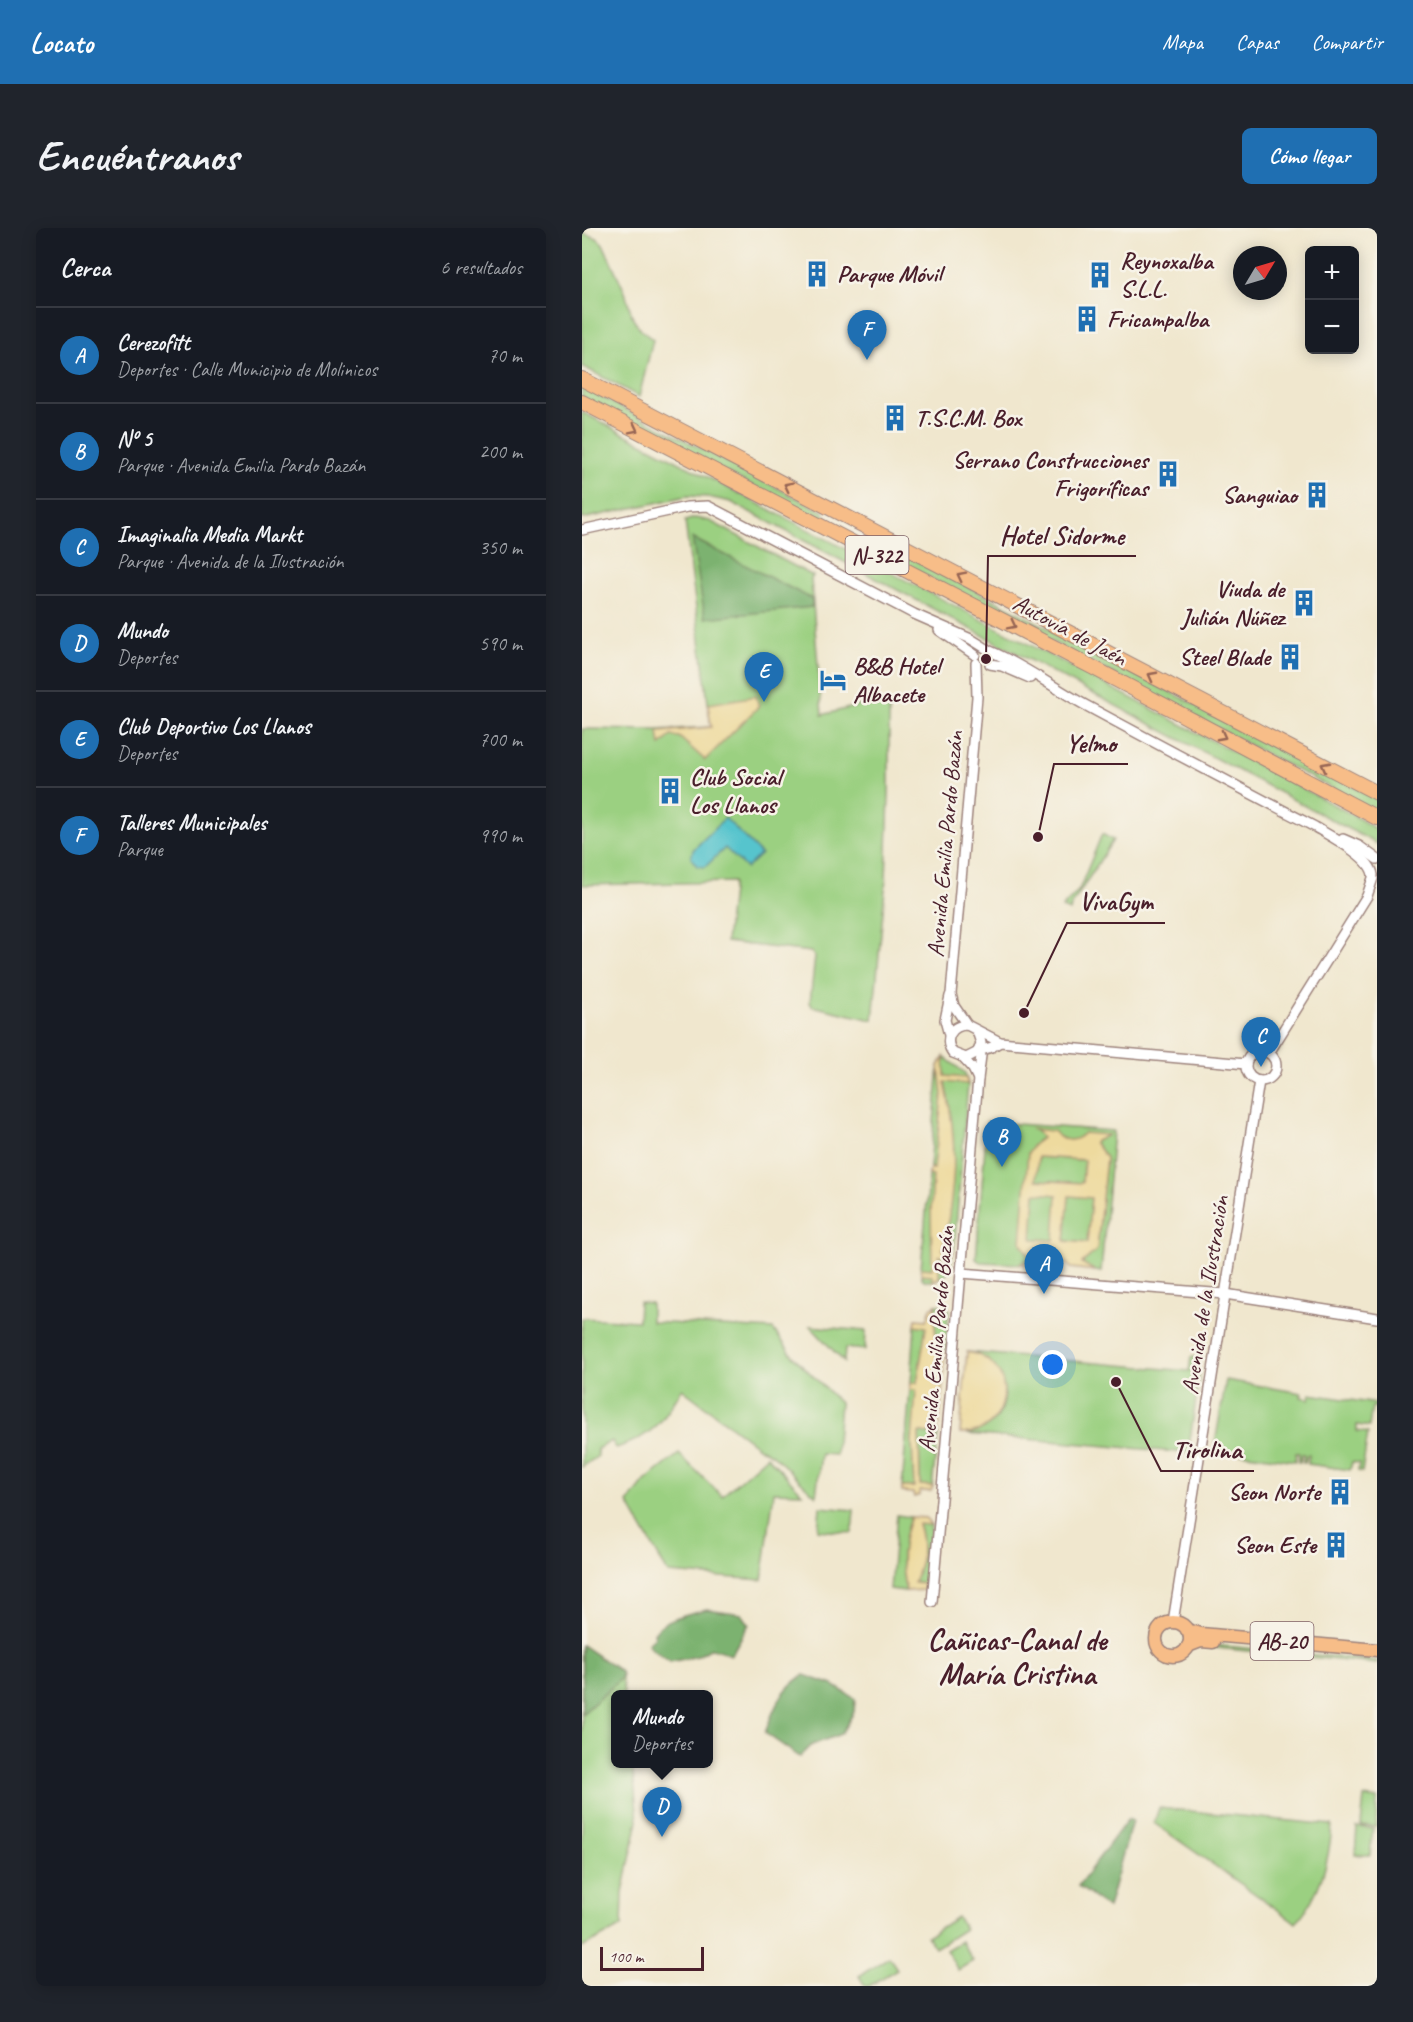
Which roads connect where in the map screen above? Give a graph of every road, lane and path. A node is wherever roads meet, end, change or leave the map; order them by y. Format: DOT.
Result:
graph roads {
  1 [pos="582,379"];
  2 [pos="582,402"];
  3 [pos="582,530"];
  4 [pos="914,614"];
  5 [pos="988,650"];
  6 [pos="975,659"];
  7 [pos="989,665"];
  8 [pos="1055,688"];
  9 [pos="977,697"];
  10 [pos="1377,793"];
  11 [pos="1377,818"];
  12 [pos="1318,829"];
  13 [pos="1377,859"];
  14 [pos="1375,879"];
  15 [pos="951,994"];
  16 [pos="967,1025"];
  17 [pos="977,1031"];
  18 [pos="949,1035"];
  19 [pos="1000,1042"];
  20 [pos="978,1051"];
  21 [pos="1269,1053"];
  22 [pos="962,1057"];
  23 [pos="1246,1064"];
  24 [pos="978,1079"];
  25 [pos="1259,1081"];
  26 [pos="961,1273"];
  27 [pos="1225,1294"];
  28 [pos="1377,1318"];
  29 [pos="932,1602"];
  30 [pos="1173,1622"];
  31 [pos="1187,1630"];
  32 [pos="1188,1646"];
  33 [pos="1377,1650"];
  34 [pos="1377,1657"];
  10 -- 1 [label="highway, Autovía de Jaén / N-322, one-way"];
  2 -- 11 [label="highway, Autovía de Jaén / N-322, one-way"];
  3 -- 4 [label="street"];
  4 -- 5 [label="street"];
  4 -- 6 [label="street"];
  5 -- 6 [label="street"];
  5 -- 7 [label="street"];
  5 -- 8 [label="street"];
  6 -- 7 [label="street"];
  6 -- 9 [label="street, Avenida Emilia Pardo Bazán"];
  7 -- 8 [label="street"];
  7 -- 9 [label="street, Avenida Emilia Pardo Bazán"];
  8 -- 12 [label="street"];
  9 -- 15 [label="street, Avenida Emilia Pardo Bazán"];
  12 -- 13 [label="street"];
  12 -- 14 [label="street"];
  14 -- 21 [label="street"];
  15 -- 16 [label="street, Avenida Emilia Pardo Bazán"];
  15 -- 18 [label="street, Avenida Emilia Pardo Bazán"];
  16 -- 17 [label="street"];
  16 -- 18 [label="street"];
  17 -- 19 [label="street"];
  17 -- 20 [label="street"];
  18 -- 22 [label="street"];
  19 -- 20 [label="street"];
  19 -- 23 [label="street"];
  20 -- 22 [label="street"];
  20 -- 24 [label="street, Avenida Emilia Pardo Bazán"];
  21 -- 23 [label="street"];
  21 -- 25 [label="street"];
  22 -- 24 [label="street"];
  23 -- 25 [label="street"];
  24 -- 26 [label="street, Avenida Emilia Pardo Bazán"];
  25 -- 27 [label="street, Avenida de la Ilustración"];
  26 -- 27 [label="street"];
  26 -- 29 [label="street, Avenida Emilia Pardo Bazán"];
  27 -- 28 [label="street"];
  27 -- 30 [label="street, Avenida de la Ilustración"];
  30 -- 31 [label="main road"];
  30 -- 32 [label="main road"];
  31 -- 32 [label="main road"];
  31 -- 33 [label="main road, AB-20"];
  32 -- 34 [label="main road, AB-20"];
}
